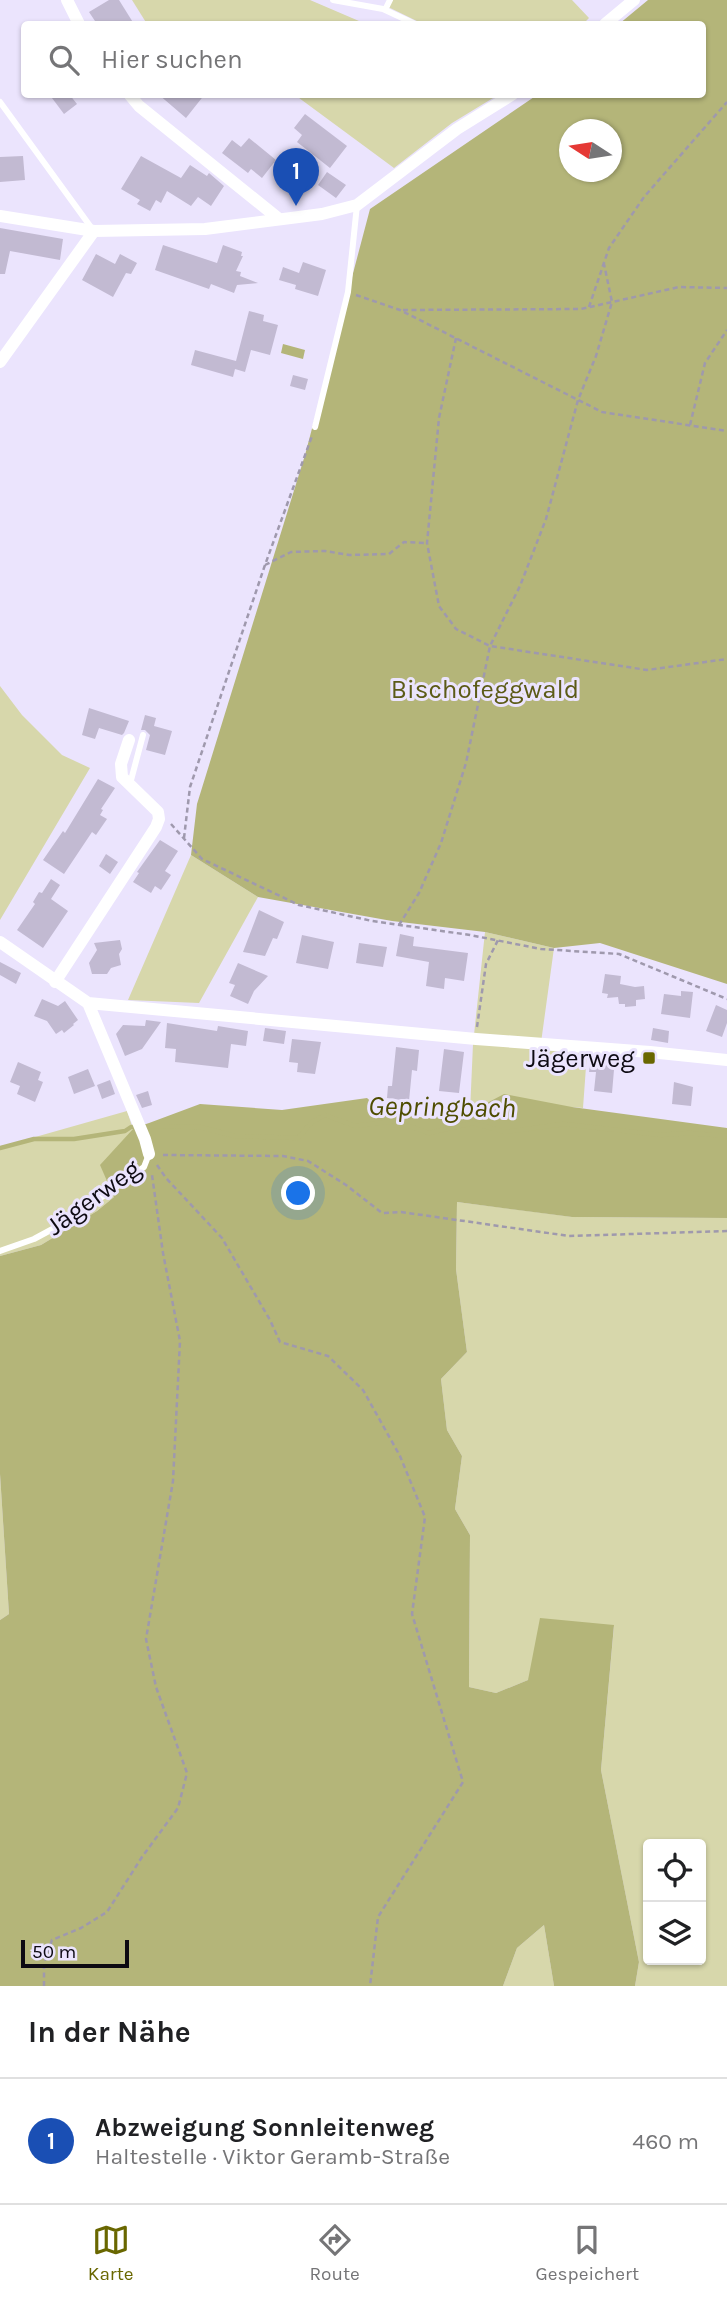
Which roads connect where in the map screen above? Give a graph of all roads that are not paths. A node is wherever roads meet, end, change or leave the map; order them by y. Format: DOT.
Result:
graph roads {
  1 [pos="66,0"];
  2 [pos="334,0"];
  3 [pos="390,0"];
  4 [pos="634,0"];
  5 [pos="385,10"];
  6 [pos="77,21"];
  7 [pos="409,21"];
  8 [pos="609,21"];
  9 [pos="133,98"];
  10 [pos="507,98"];
  11 [pos="0,102"];
  12 [pos="357,205"];
  13 [pos="0,216"];
  14 [pos="279,219"];
  15 [pos="94,231"];
  16 [pos="0,362"];
  17 [pos="315,427"];
  18 [pos="144,735"];
  19 [pos="129,740"];
  20 [pos="130,785"];
  21 [pos="0,942"];
  22 [pos="55,982"];
  23 [pos="88,1003"];
  24 [pos="727,1060"];
  25 [pos="149,1154"];
  26 [pos="0,1251"];
  1 -- 6 [label="street"];
  2 -- 5 [label="lane"];
  3 -- 5 [label="lane"];
  4 -- 8 [label="street"];
  5 -- 7 [label="lane"];
  9 -- 14 [label="street"];
  10 -- 12 [label="street"];
  11 -- 15 [label="lane"];
  12 -- 14 [label="street"];
  12 -- 17 [label="lane"];
  13 -- 15 [label="street"];
  14 -- 15 [label="street"];
  15 -- 16 [label="street"];
  18 -- 20 [label="lane"];
  19 -- 20 [label="street"];
  20 -- 22 [label="street"];
  21 -- 22 [label="street"];
  22 -- 23 [label="street"];
  23 -- 24 [label="street"];
  23 -- 25 [label="street, Jägerweg"];
  25 -- 26 [label="lane, Jägerweg"];
}
